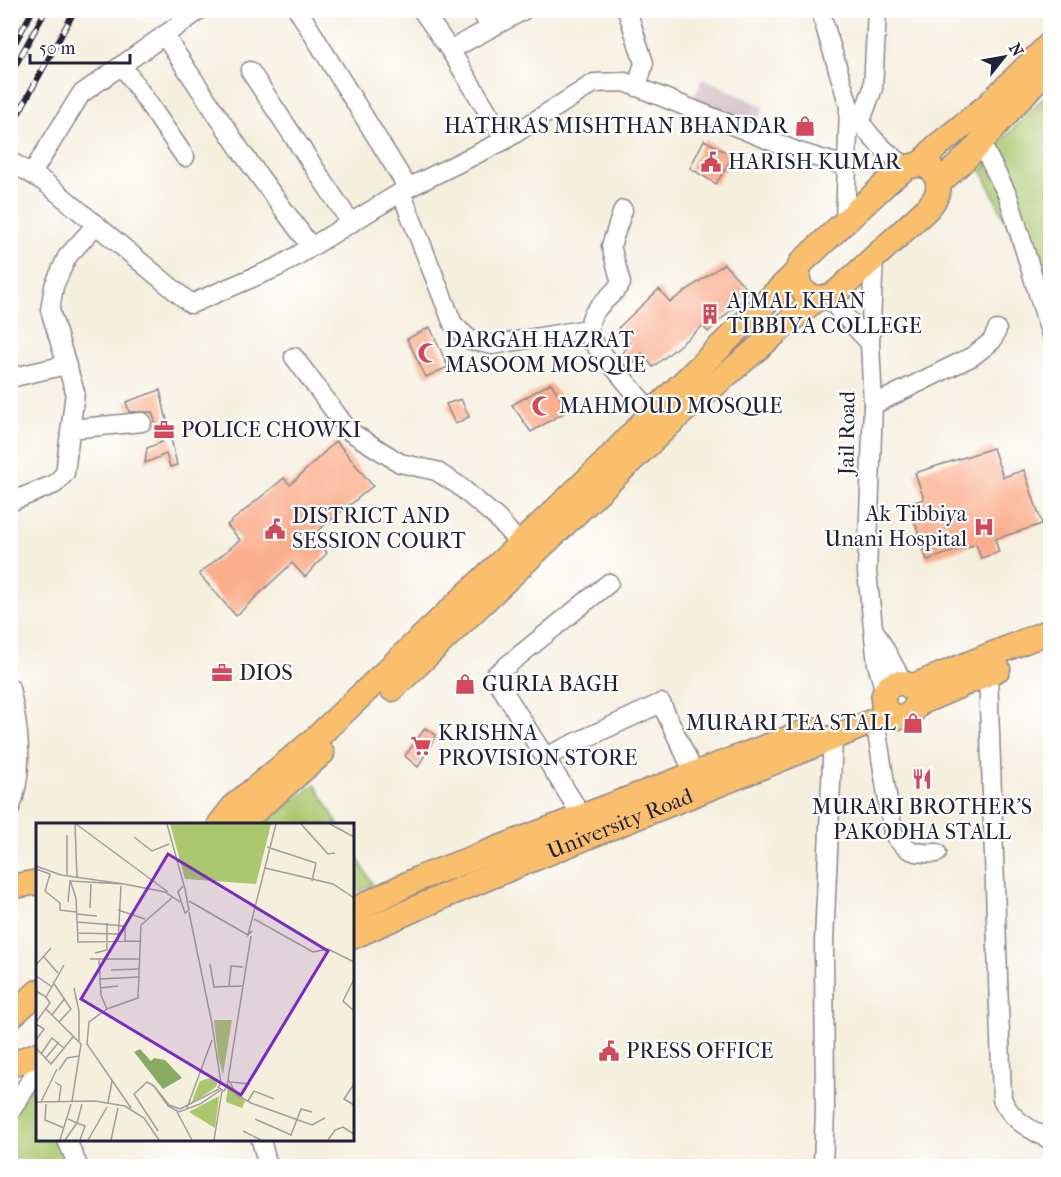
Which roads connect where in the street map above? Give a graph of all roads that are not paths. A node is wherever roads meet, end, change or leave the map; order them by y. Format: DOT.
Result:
graph roads {
  1 [pos="200,10"];
  2 [pos="298,10"];
  3 [pos="480,10"];
  4 [pos="524,10"];
  5 [pos="627,10"];
  6 [pos="820,10"];
  7 [pos="877,10"];
  8 [pos="427,13"];
  9 [pos="491,28"];
  10 [pos="164,35"];
  11 [pos="1050,44"];
  12 [pos="450,50"];
  13 [pos="122,65"];
  14 [pos="1050,66"];
  15 [pos="250,71"];
  16 [pos="637,87"];
  17 [pos="849,106"];
  18 [pos="860,123"];
  19 [pos="505,140"];
  20 [pos="980,141"];
  21 [pos="185,157"];
  22 [pos="10,161"];
  23 [pos="914,165"];
  24 [pos="845,166"];
  25 [pos="32,173"];
  26 [pos="939,183"];
  27 [pos="405,190"];
  28 [pos="623,210"];
  29 [pos="845,220"];
  30 [pos="351,223"];
  31 [pos="96,226"];
  32 [pos="311,247"];
  33 [pos="874,258"];
  34 [pos="796,273"];
  35 [pos="822,298"];
  36 [pos="588,329"];
  37 [pos="997,330"];
  38 [pos="1050,332"];
  39 [pos="870,342"];
  40 [pos="294,357"];
  41 [pos="66,365"];
  42 [pos="10,378"];
  43 [pos="873,405"];
  44 [pos="652,413"];
  45 [pos="142,422"];
  46 [pos="71,429"];
  47 [pos="10,502"];
  48 [pos="525,550"];
  49 [pos="609,583"];
  50 [pos="1050,631"];
  51 [pos="1050,649"];
  52 [pos="988,674"];
  53 [pos="10,688"];
  54 [pos="895,700"];
  55 [pos="833,738"];
  56 [pos="545,757"];
  57 [pos="694,773"];
  58 [pos="10,809"];
  59 [pos="222,823"];
  60 [pos="242,823"];
  61 [pos="587,825"];
  62 [pos="937,853"];
  63 [pos="36,882"];
  64 [pos="10,887"];
  65 [pos="354,910"];
  66 [pos="354,936"];
  67 [pos="36,994"];
  68 [pos="10,1017"];
  69 [pos="10,1041"];
  70 [pos="36,1041"];
  71 [pos="11,1050"];
  72 [pos="10,1058"];
  73 [pos="10,1065"];
  74 [pos="36,1067"];
  75 [pos="36,1069"];
  76 [pos="10,1112"];
  77 [pos="1050,1140"];
  78 [pos="66,1141"];
  79 [pos="261,1141"];
  80 [pos="78,1167"];
  81 [pos="268,1167"];
  82 [pos="823,1167"];
  1 -- 10 [label="street"];
  2 -- 27 [label="street"];
  3 -- 9 [label="street"];
  4 -- 9 [label="street"];
  5 -- 16 [label="street"];
  6 -- 17 [label="street"];
  7 -- 18 [label="street"];
  8 -- 12 [label="street"];
  9 -- 12 [label="street"];
  10 -- 13 [label="street"];
  10 -- 32 [label="street"];
  11 -- 23 [label="main road"];
  12 -- 19 [label="street"];
  13 -- 21 [label="street"];
  13 -- 25 [label="street"];
  14 -- 20 [label="main road"];
  15 -- 30 [label="street"];
  16 -- 19 [label="street"];
  16 -- 24 [label="street"];
  17 -- 18 [label="street"];
  17 -- 24 [label="street"];
  18 -- 23 [label="street"];
  19 -- 27 [label="street"];
  20 -- 26 [label="main road"];
  20 -- 38 [label="street"];
  22 -- 25 [label="street"];
  23 -- 26 [label="main road"];
  23 -- 29 [label="main road"];
  24 -- 29 [label="street"];
  25 -- 31 [label="street"];
  26 -- 33 [label="main road"];
  27 -- 30 [label="street"];
  27 -- 36 [label="street"];
  28 -- 36 [label="street"];
  29 -- 34 [label="main road"];
  30 -- 32 [label="street"];
  31 -- 32 [label="street"];
  31 -- 41 [label="street"];
  33 -- 35 [label="main road"];
  33 -- 39 [label="street, Jail Road"];
  34 -- 35 [label="main road"];
  34 -- 44 [label="main road"];
  35 -- 39 [label="street"];
  35 -- 48 [label="main road"];
  36 -- 44 [label="street"];
  37 -- 43 [label="street"];
  39 -- 43 [label="street, Jail Road"];
  40 -- 48 [label="street"];
  41 -- 42 [label="street"];
  41 -- 46 [label="street"];
  43 -- 54 [label="street, Jail Road"];
  44 -- 48 [label="main road"];
  45 -- 46 [label="street"];
  46 -- 47 [label="street"];
  48 -- 59 [label="main road"];
  48 -- 60 [label="main road"];
  49 -- 56 [label="street"];
  50 -- 54 [label="main road, University Road"];
  51 -- 52 [label="main road, University Road"];
  52 -- 54 [label="main road, University Road"];
  52 -- 77 [label="street"];
  53 -- 58 [label="street"];
  54 -- 55 [label="main road, University Road"];
  54 -- 57 [label="main road, University Road"];
  54 -- 62 [label="street, Jail Road"];
  55 -- 61 [label="main road, University Road"];
  55 -- 82 [label="street"];
  56 -- 57 [label="street"];
  56 -- 61 [label="street"];
  57 -- 61 [label="main road, University Road"];
  61 -- 65 [label="main road, University Road"];
  61 -- 66 [label="main road, University Road"];
  63 -- 64 [label="main road"];
  67 -- 68 [label="main road"];
  69 -- 71 [label="main road"];
  70 -- 71 [label="main road"];
  71 -- 72 [label="main road"];
  73 -- 74 [label="main road"];
  75 -- 76 [label="street"];
  78 -- 80 [label="street"];
  79 -- 81 [label="street"];
}
